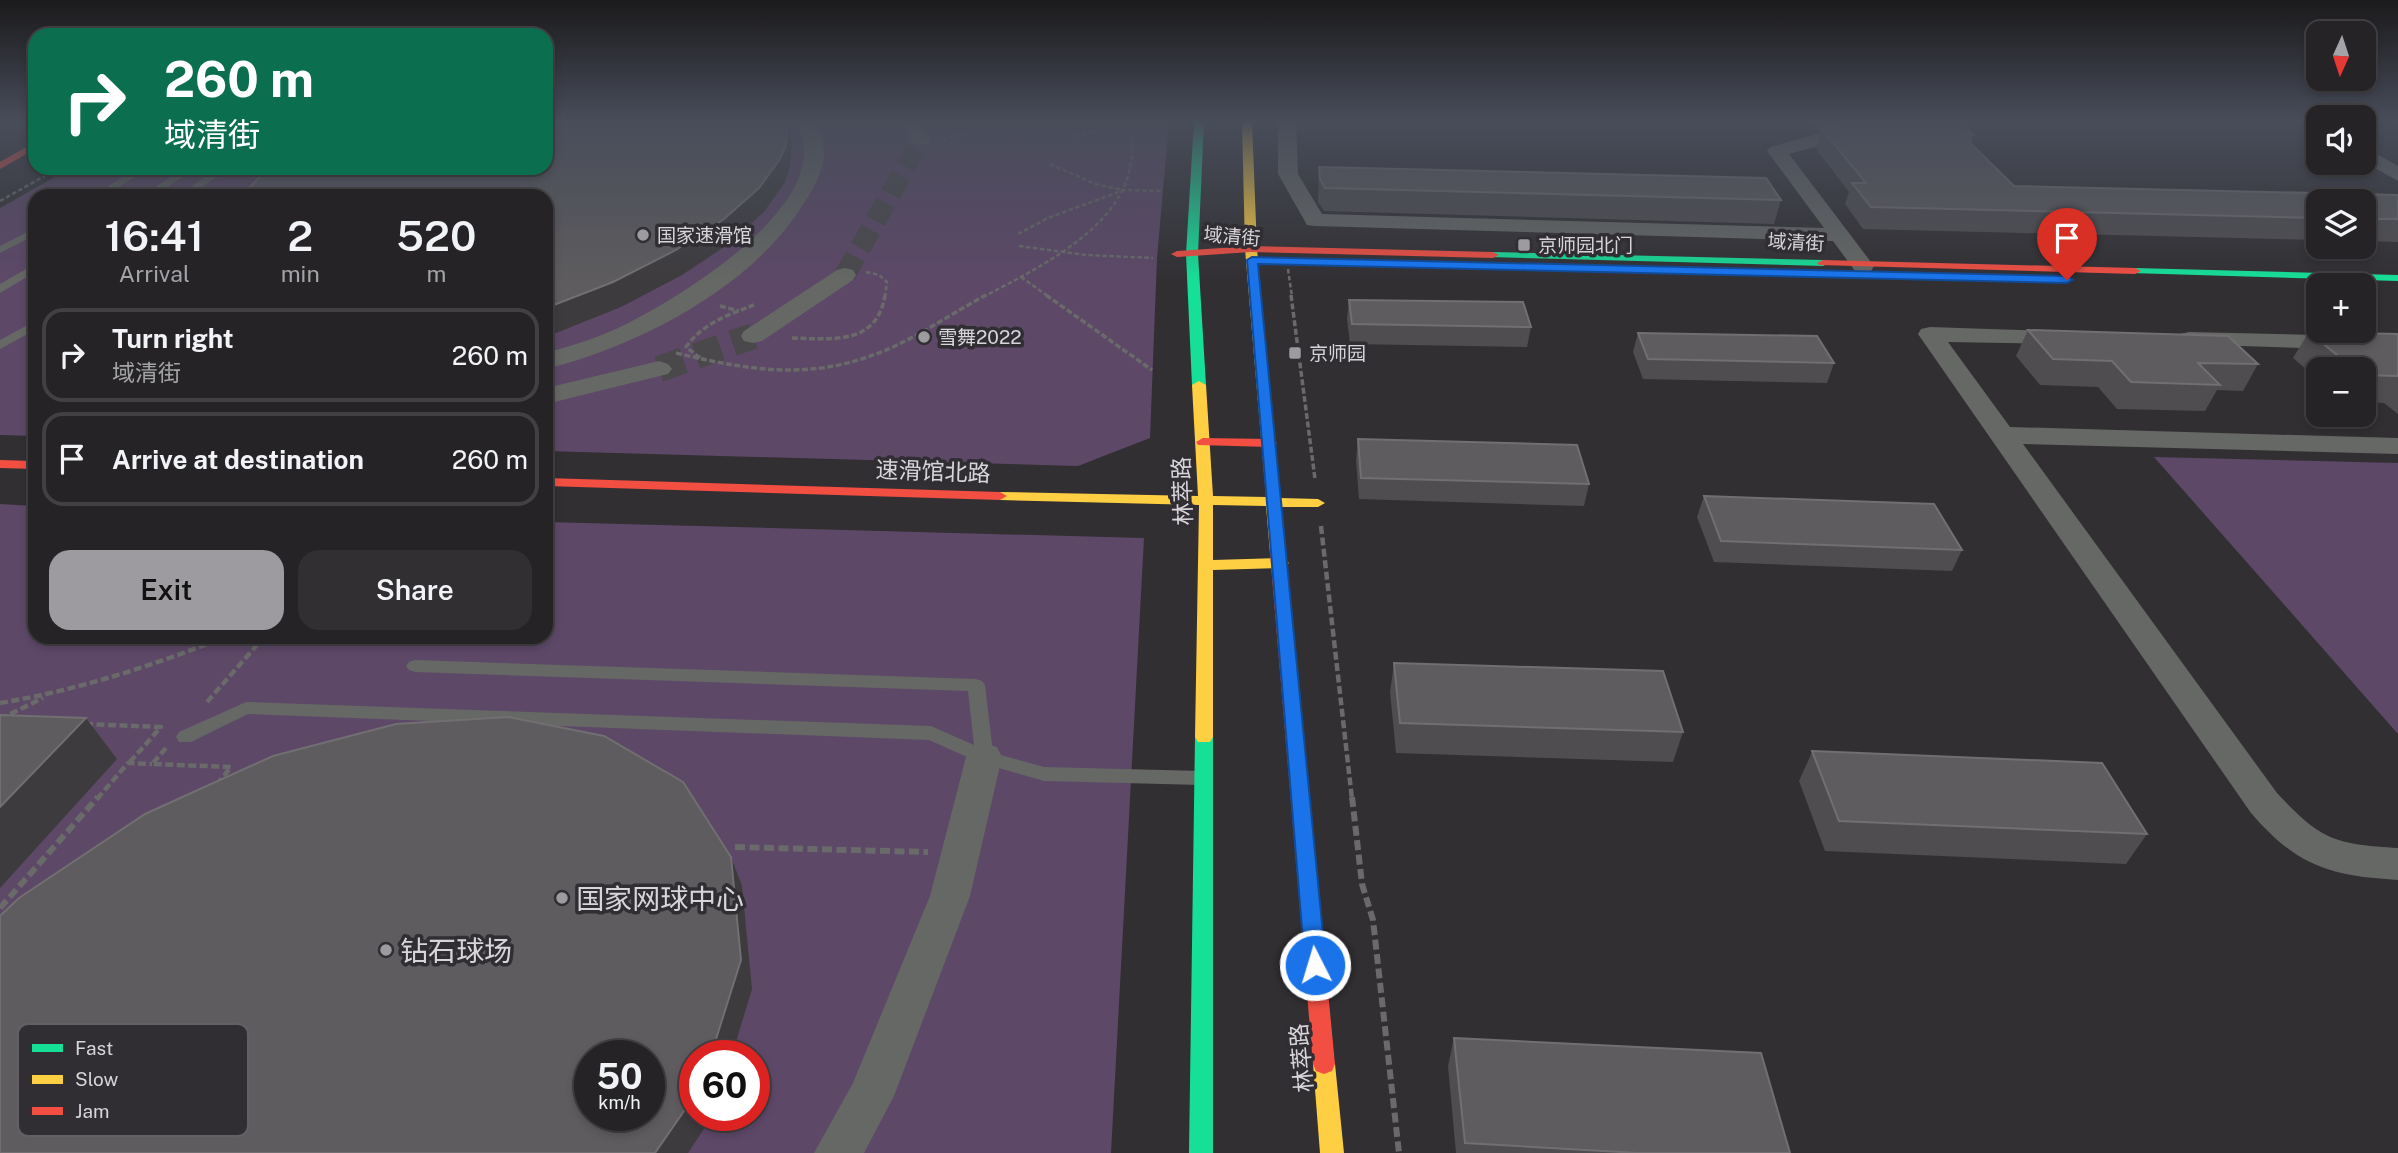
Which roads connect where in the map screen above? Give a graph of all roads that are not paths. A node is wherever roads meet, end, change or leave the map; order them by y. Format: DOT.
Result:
graph roads {
  1 [pos="132,175"];
  2 [pos="180,175"];
  3 [pos="214,175"];
  4 [pos="808,175"];
  5 [pos="1199,175"];
  6 [pos="1246,175"];
  7 [pos="1287,175"];
  8 [pos="1795,175"];
  9 [pos="109,189"];
  10 [pos="158,189"];
  11 [pos="193,189"];
  12 [pos="28,235"];
  13 [pos="1839,235"];
  14 [pos="28,247"];
  15 [pos="0,250"];
  16 [pos="1184,254"];
  17 [pos="1252,255"];
  18 [pos="0,261"];
  19 [pos="1863,266"];
  20 [pos="28,271"];
  21 [pos="845,275"];
  22 [pos="2398,278"];
  23 [pos="2306,286"];
  24 [pos="2376,287"];
  25 [pos="2398,288"];
  26 [pos="0,289"];
  27 [pos="28,329"];
  28 [pos="753,336"];
  29 [pos="2095,337"];
  30 [pos="2164,339"];
  31 [pos="2398,344"];
  32 [pos="0,345"];
  33 [pos="553,358"];
  34 [pos="665,360"];
  35 [pos="553,394"];
  36 [pos="2002,435"];
  37 [pos="1203,442"];
  38 [pos="1270,443"];
  39 [pos="2398,446"];
  40 [pos="0,464"];
  41 [pos="28,466"];
  42 [pos="553,482"];
  43 [pos="1206,502"];
  44 [pos="1275,503"];
  45 [pos="1318,503"];
  46 [pos="1280,563"];
  47 [pos="1206,565"];
  48 [pos="415,666"];
  49 [pos="177,741"];
  50 [pos="984,757"];
  51 [pos="1204,778"];
  52 [pos="2398,864"];
  53 [pos="838,1153"];
  54 [pos="1201,1153"];
  55 [pos="1332,1153"];
  1 -- 9 [label="lane"];
  2 -- 10 [label="lane"];
  3 -- 11 [label="lane"];
  4 -- 33 [label="street"];
  5 -- 16 [label="street, 林萃路"];
  6 -- 17 [label="street, 林萃路"];
  7 -- 13 [label="street"];
  8 -- 13 [label="street"];
  12 -- 15 [label="lane"];
  13 -- 19 [label="street"];
  14 -- 18 [label="lane"];
  16 -- 17 [label="street, 域清街"];
  16 -- 37 [label="street, 林萃路"];
  17 -- 19 [label="street, 域清街"];
  17 -- 23 [label="street, 域清街"];
  17 -- 38 [label="street, 林萃路"];
  19 -- 22 [label="street, 域清街"];
  20 -- 26 [label="lane"];
  21 -- 28 [label="street"];
  24 -- 25 [label="street"];
  27 -- 32 [label="lane"];
  29 -- 36 [label="street"];
  30 -- 31 [label="street"];
  34 -- 35 [label="street"];
  36 -- 39 [label="street"];
  36 -- 52 [label="street"];
  37 -- 38 [label="street"];
  37 -- 43 [label="street, 林萃路"];
  38 -- 44 [label="street, 林萃路"];
  40 -- 41 [label="street"];
  42 -- 43 [label="street, 速滑馆北路"];
  43 -- 44 [label="street, 速滑馆北路"];
  43 -- 47 [label="street, 林萃路"];
  44 -- 45 [label="street, 速滑馆北路"];
  44 -- 46 [label="street, 林萃路"];
  46 -- 47 [label="street"];
  46 -- 55 [label="street, 林萃路"];
  47 -- 51 [label="street, 林萃路"];
  48 -- 50 [label="lane"];
  49 -- 50 [label="lane"];
  50 -- 51 [label="lane"];
  50 -- 53 [label="street"];
  51 -- 54 [label="street, 林萃路"];
}
